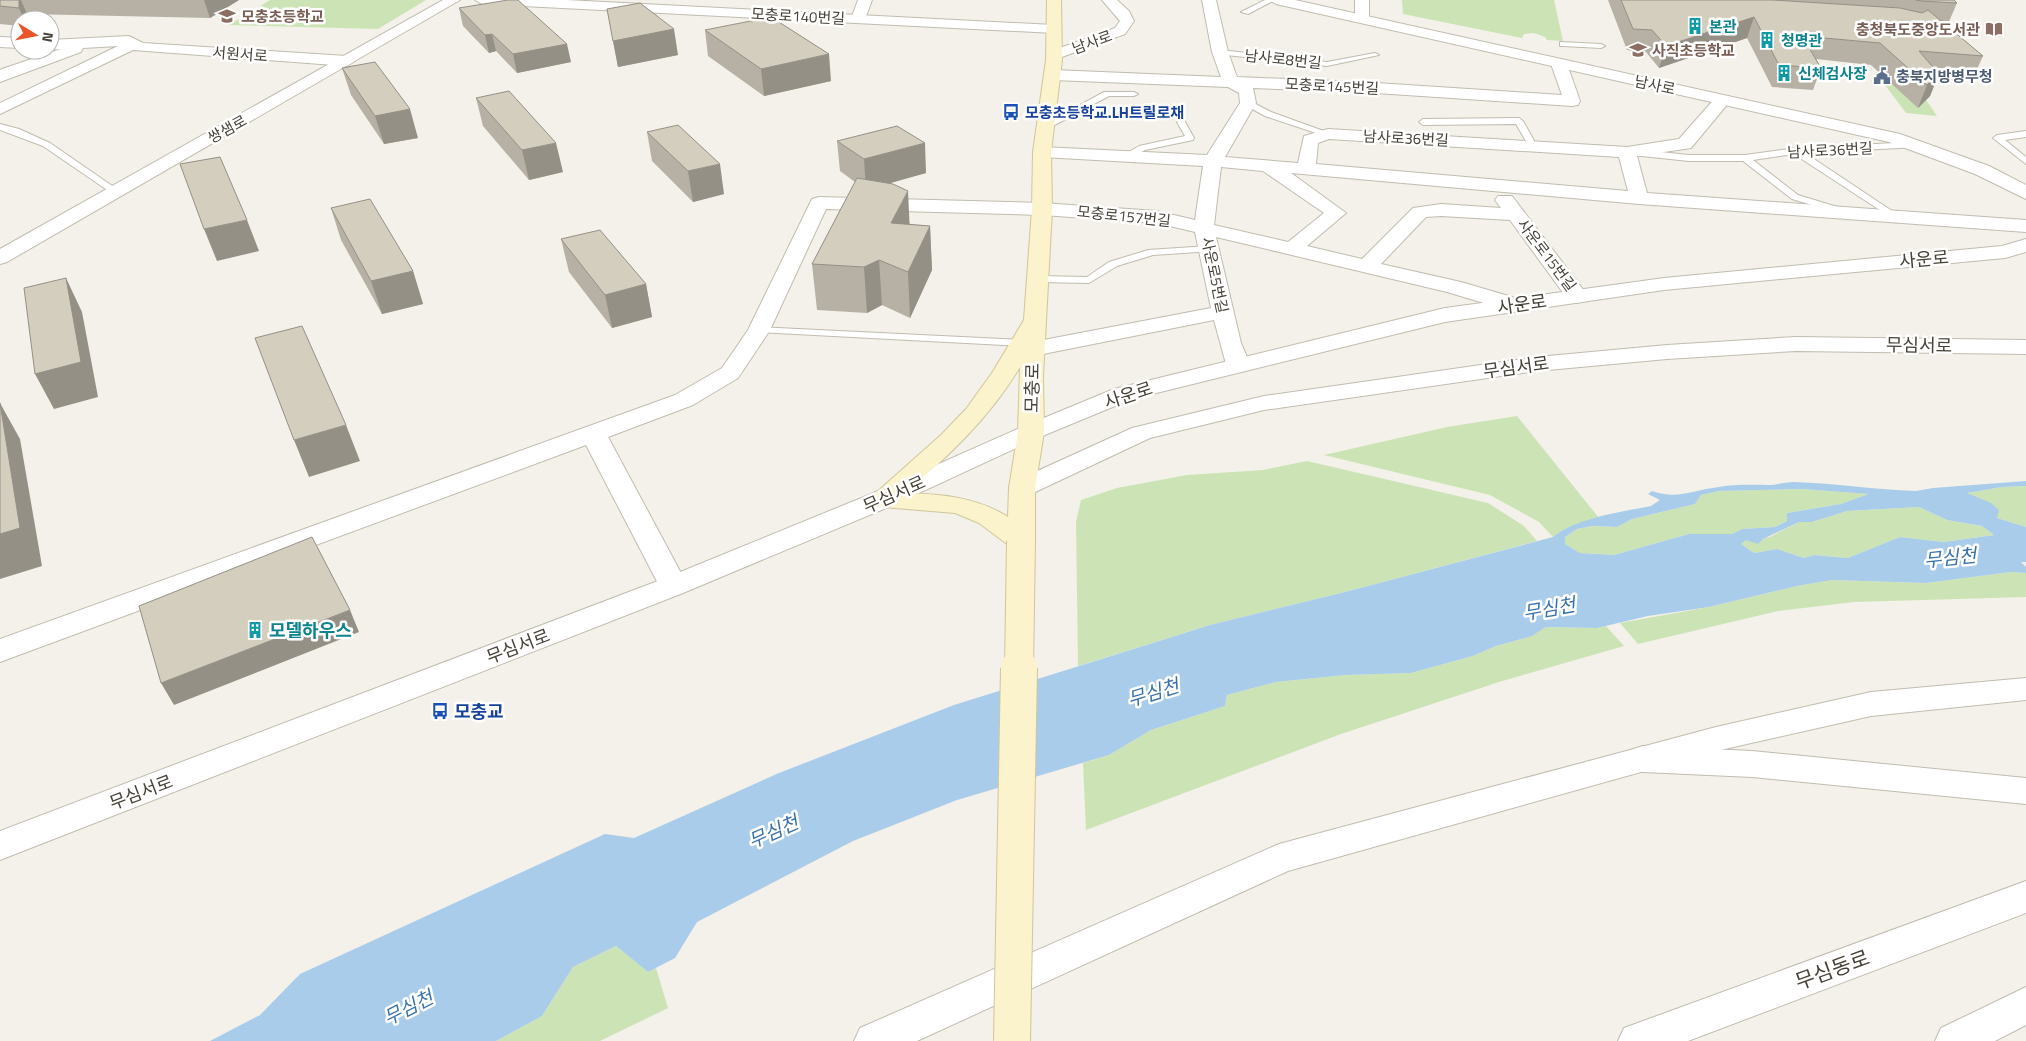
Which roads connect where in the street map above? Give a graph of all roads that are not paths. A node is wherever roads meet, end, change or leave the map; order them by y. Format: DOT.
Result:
graph roads {
  1 [pos="453,0"];
  2 [pos="482,0"];
  3 [pos="865,0"];
  4 [pos="1054,0"];
  5 [pos="1109,0"];
  6 [pos="1209,0"];
  7 [pos="1271,0"];
  8 [pos="1276,0"];
  9 [pos="1362,0"];
  10 [pos="1245,12"];
  11 [pos="858,19"];
  12 [pos="1362,19"];
  13 [pos="1054,29"];
  14 [pos="92,43"];
  15 [pos="60,44"];
  16 [pos="133,44"];
  17 [pos="1563,44"];
  18 [pos="1602,46"];
  19 [pos="1220,52"];
  20 [pos="1054,55"];
  21 [pos="1375,55"];
  22 [pos="347,61"];
  23 [pos="1559,64"];
  24 [pos="1053,75"];
  25 [pos="0,77"];
  26 [pos="1230,81"];
  27 [pos="1134,94"];
  28 [pos="1723,100"];
  29 [pos="1248,103"];
  30 [pos="0,109"];
  31 [pos="1181,122"];
  32 [pos="1423,122"];
  33 [pos="0,127"];
  34 [pos="1044,127"];
  35 [pos="1328,134"];
  36 [pos="2026,134"];
  37 [pos="1915,145"];
  38 [pos="1533,146"];
  39 [pos="1796,151"];
  40 [pos="1042,152"];
  41 [pos="1627,152"];
  42 [pos="1126,156"];
  43 [pos="1744,158"];
  44 [pos="1213,161"];
  45 [pos="2026,162"];
  46 [pos="1266,166"];
  47 [pos="1306,169"];
  48 [pos="1493,185"];
  49 [pos="116,192"];
  50 [pos="2026,193"];
  51 [pos="1640,198"];
  52 [pos="1042,209"];
  53 [pos="1850,213"];
  54 [pos="1516,215"];
  55 [pos="1895,217"];
  56 [pos="2026,226"];
  57 [pos="1204,228"];
  58 [pos="2026,245"];
  59 [pos="1293,248"];
  60 [pos="1209,249"];
  61 [pos="0,258"];
  62 [pos="1367,266"];
  63 [pos="1038,279"];
  64 [pos="1577,296"];
  65 [pos="1514,305"];
  66 [pos="1223,312"];
  67 [pos="759,330"];
  68 [pos="1027,346"];
  69 [pos="2026,347"];
  70 [pos="1238,364"];
  71 [pos="1031,432"];
  72 [pos="594,433"];
  73 [pos="1022,492"];
  74 [pos="881,500"];
  75 [pos="1021,541"];
  76 [pos="673,586"];
  77 [pos="0,651"];
  78 [pos="2026,689"];
  79 [pos="1642,759"];
  80 [pos="2026,791"];
  81 [pos="0,846"];
  82 [pos="2026,897"];
  83 [pos="2026,1005"];
  84 [pos="874,1041"];
  85 [pos="1012,1041"];
  86 [pos="1638,1041"];
  87 [pos="1955,1041"];
  1 -- 22 [label="street, 쌍샘로"];
  2 -- 11 [label="street, 모충로140번길"];
  3 -- 11 [label="street"];
  4 -- 13 [label="main road"];
  5 -- 20 [label="street, 남사로"];
  6 -- 19 [label="street, 남사로8번길"];
  7 -- 10 [label="lane"];
  8 -- 12 [label="street, 남사로"];
  9 -- 12 [label="street"];
  11 -- 13 [label="street, 모충로140번길"];
  12 -- 23 [label="street, 남사로"];
  13 -- 20 [label="main road"];
  14 -- 15 [label="street, 서원서로"];
  14 -- 16 [label="street, 서원서로"];
  14 -- 25 [label="street, 서원서로"];
  16 -- 22 [label="street, 서원서로"];
  16 -- 30 [label="street"];
  17 -- 18 [label="lane"];
  19 -- 21 [label="lane, 남사로8번길"];
  19 -- 26 [label="street, 남사로8번길"];
  20 -- 24 [label="main road"];
  22 -- 49 [label="street, 쌍샘로"];
  23 -- 26 [label="street, 모충로145번길"];
  23 -- 28 [label="street, 남사로"];
  24 -- 26 [label="street, 모충로145번길"];
  24 -- 34 [label="main road"];
  26 -- 29 [label="street"];
  27 -- 34 [label="lane"];
  28 -- 37 [label="street, 남사로"];
  28 -- 41 [label="street"];
  29 -- 35 [label="lane"];
  29 -- 44 [label="street, 사운로5번길"];
  31 -- 42 [label="lane"];
  32 -- 38 [label="lane, 남사로36번길"];
  33 -- 49 [label="lane"];
  34 -- 40 [label="main road"];
  35 -- 38 [label="street, 남사로36번길"];
  35 -- 47 [label="street"];
  36 -- 45 [label="lane"];
  37 -- 39 [label="lane, 남사로36번길"];
  37 -- 50 [label="street, 남사로"];
  38 -- 41 [label="street, 남사로36번길"];
  39 -- 43 [label="lane, 남사로36번길"];
  39 -- 55 [label="lane"];
  40 -- 42 [label="street"];
  40 -- 52 [label="main road"];
  41 -- 43 [label="lane, 남사로36번길"];
  41 -- 51 [label="street"];
  42 -- 44 [label="street"];
  43 -- 53 [label="lane, 남사로36번길"];
  44 -- 46 [label="street"];
  44 -- 57 [label="street, 사운로5번길"];
  46 -- 47 [label="street"];
  46 -- 59 [label="street"];
  47 -- 48 [label="street"];
  48 -- 51 [label="street"];
  48 -- 54 [label="street, 사운로15번길"];
  49 -- 61 [label="street, 쌍샘로"];
  51 -- 53 [label="street"];
  52 -- 57 [label="street, 모충로157번길"];
  52 -- 63 [label="main road"];
  52 -- 67 [label="street, 모충로157번길"];
  53 -- 55 [label="street"];
  54 -- 62 [label="street, 사운로15번길"];
  54 -- 64 [label="street, 사운로15번길"];
  55 -- 56 [label="street"];
  57 -- 59 [label="street, 모충로157번길"];
  57 -- 60 [label="street, 사운로5번길"];
  58 -- 64 [label="street, 사운로"];
  59 -- 62 [label="street, 모충로157번길"];
  60 -- 63 [label="lane"];
  60 -- 66 [label="street, 사운로5번길"];
  62 -- 65 [label="street, 모충로157번길"];
  63 -- 68 [label="main road"];
  64 -- 65 [label="street, 사운로"];
  65 -- 70 [label="street, 사운로"];
  66 -- 68 [label="street"];
  66 -- 70 [label="street, 사운로5번길"];
  67 -- 68 [label="lane"];
  67 -- 72 [label="street"];
  68 -- 71 [label="main road, 모충로"];
  68 -- 74 [label="main road"];
  69 -- 73 [label="street, 무심서로"];
  70 -- 71 [label="street, 사운로"];
  71 -- 73 [label="main road, 모충로"];
  71 -- 74 [label="street, 무심서로"];
  72 -- 76 [label="street"];
  72 -- 77 [label="street"];
  73 -- 75 [label="main road, 모충로"];
  74 -- 75 [label="main road"];
  74 -- 76 [label="street, 무심서로"];
  75 -- 85 [label="main road, 모충로, bridge"];
  76 -- 81 [label="street, 무심서로"];
  78 -- 79 [label="street"];
  79 -- 80 [label="street"];
  79 -- 84 [label="street"];
  82 -- 86 [label="street, 무심동로"];
  83 -- 87 [label="street"];
}
